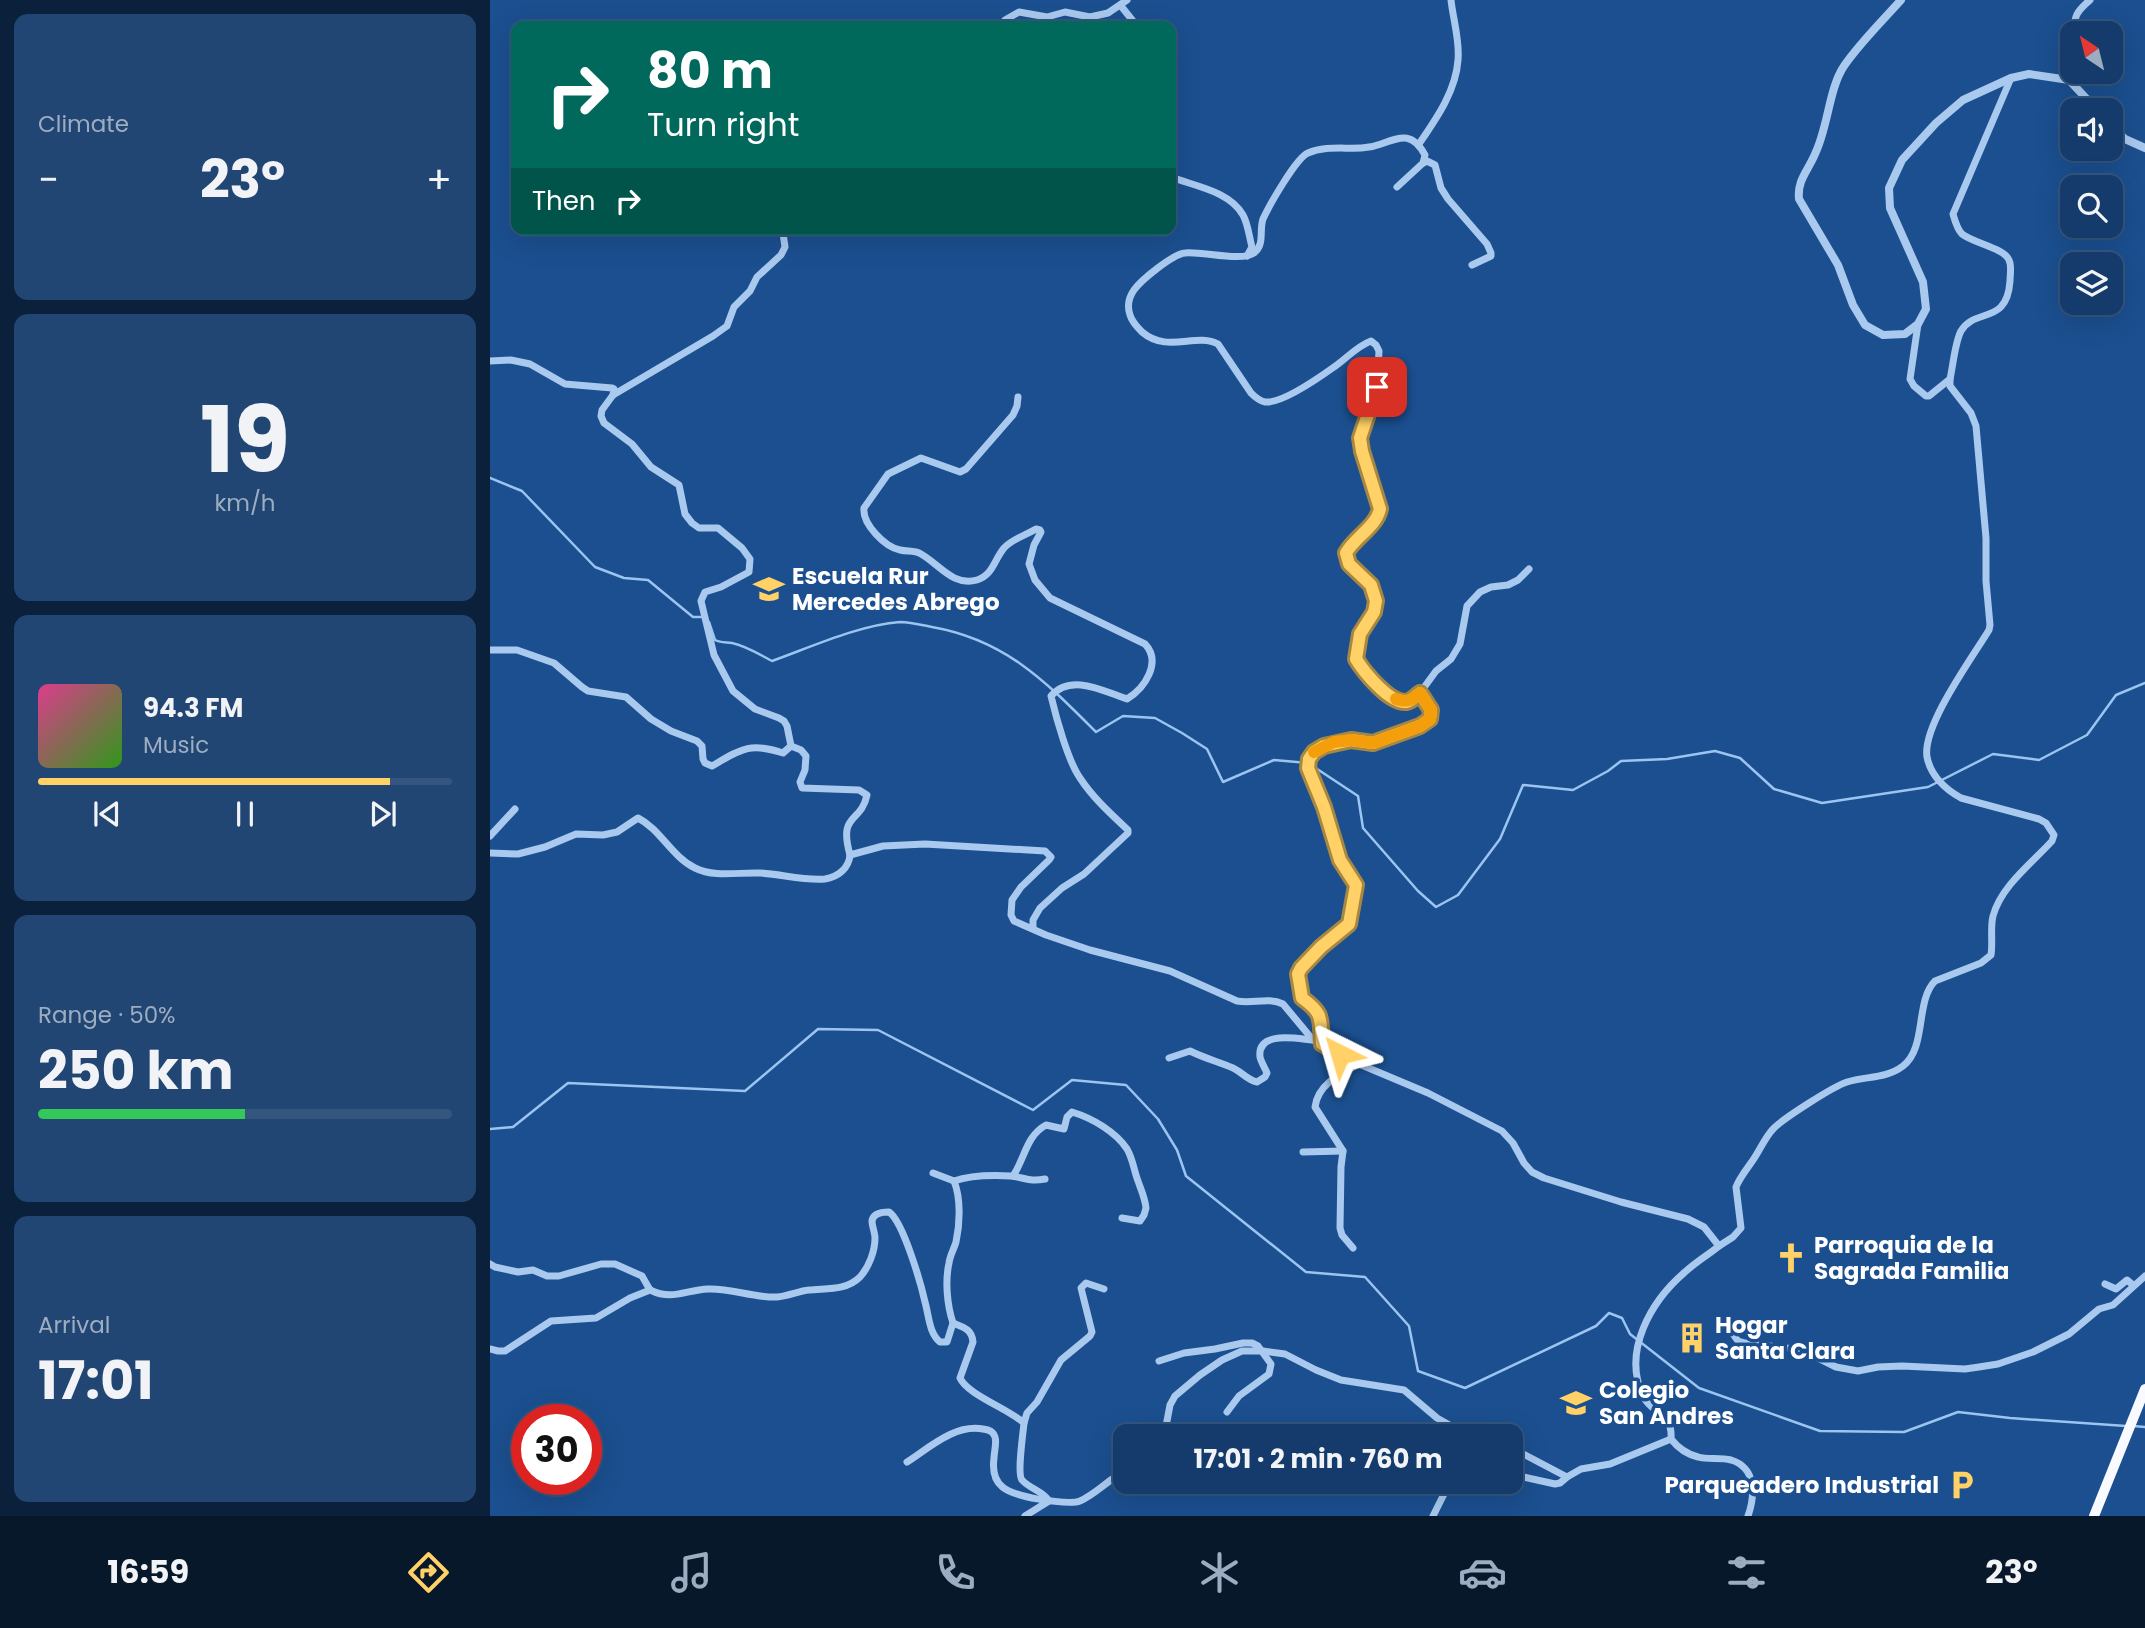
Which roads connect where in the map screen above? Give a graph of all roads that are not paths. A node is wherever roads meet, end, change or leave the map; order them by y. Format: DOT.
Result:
graph roads {
  1 [pos="1451,0"];
  2 [pos="1900,0"];
  3 [pos="2090,0"];
  4 [pos="1124,3"];
  5 [pos="1004,21"];
  6 [pos="1134,21"];
  7 [pos="2076,21"];
  8 [pos="2011,78"];
  9 [pos="2060,79"];
  10 [pos="2073,84"];
  11 [pos="2086,98"];
  12 [pos="2123,137"];
  13 [pos="1419,144"];
  14 [pos="2145,148"];
  15 [pos="1423,163"];
  16 [pos="1176,179"];
  17 [pos="1397,187"];
  18 [pos="785,235"];
  19 [pos="1247,256"];
  20 [pos="1472,265"];
  21 [pos="1919,324"];
  22 [pos="490,361"];
  23 [pos="1950,379"];
  24 [pos="613,395"];
  25 [pos="1018,397"];
  26 [pos="1529,569"];
  27 [pos="490,650"];
  28 [pos="1420,693"];
  29 [pos="792,746"];
  30 [pos="515,809"];
  31 [pos="490,836"];
  32 [pos="490,853"];
  33 [pos="850,855"];
  34 [pos="1032,928"];
  35 [pos="1313,1040"];
  36 [pos="1322,1044"];
  37 [pos="1169,1058"];
  38 [pos="1359,1064"];
  39 [pos="1343,1151"];
  40 [pos="1303,1152"];
  41 [pos="933,1173"];
  42 [pos="1013,1176"];
  43 [pos="1045,1178"];
  44 [pos="954,1181"];
  45 [pos="1122,1218"];
  46 [pos="1719,1246"];
  47 [pos="1353,1248"];
  48 [pos="490,1264"];
  49 [pos="2145,1276"];
  50 [pos="2105,1284"];
  51 [pos="2133,1285"];
  52 [pos="1104,1289"];
  53 [pos="650,1290"];
  54 [pos="953,1323"];
  55 [pos="1728,1326"];
  56 [pos="490,1349"];
  57 [pos="1263,1351"];
  58 [pos="1159,1361"];
  59 [pos="2145,1389"];
  60 [pos="1227,1412"];
  61 [pos="1024,1423"];
  62 [pos="1166,1424"];
  63 [pos="1445,1424"];
  64 [pos="1671,1438"];
  65 [pos="1523,1454"];
  66 [pos="907,1462"];
  67 [pos="1523,1477"];
  68 [pos="1567,1477"];
  69 [pos="1113,1479"];
  70 [pos="1444,1494"];
  71 [pos="1049,1500"];
  72 [pos="1026,1516"];
  73 [pos="1433,1516"];
  74 [pos="1748,1516"];
  75 [pos="2094,1516"];
  1 -- 13 [label="street"];
  2 -- 21 [label="street"];
  3 -- 7 [label="street"];
  4 -- 5 [label="street"];
  4 -- 6 [label="street"];
  8 -- 9 [label="street"];
  8 -- 21 [label="street"];
  8 -- 23 [label="street"];
  10 -- 11 [label="street"];
  12 -- 14 [label="street"];
  13 -- 15 [label="street"];
  13 -- 19 [label="street"];
  15 -- 17 [label="street"];
  15 -- 20 [label="street"];
  16 -- 19 [label="street"];
  18 -- 24 [label="street"];
  19 -- 28 [label="street"];
  21 -- 23 [label="street"];
  22 -- 24 [label="street"];
  23 -- 46 [label="street"];
  24 -- 29 [label="street"];
  25 -- 34 [label="street"];
  26 -- 28 [label="street"];
  27 -- 29 [label="street"];
  28 -- 36 [label="street"];
  29 -- 33 [label="street"];
  30 -- 31 [label="street"];
  32 -- 33 [label="street"];
  33 -- 34 [label="street"];
  34 -- 35 [label="street"];
  35 -- 36 [label="street"];
  35 -- 37 [label="street"];
  36 -- 38 [label="street"];
  38 -- 39 [label="street"];
  38 -- 46 [label="street"];
  39 -- 40 [label="street"];
  39 -- 47 [label="street"];
  41 -- 44 [label="street"];
  42 -- 43 [label="street"];
  42 -- 44 [label="street"];
  42 -- 45 [label="street"];
  44 -- 54 [label="street"];
  46 -- 64 [label="street"];
  48 -- 53 [label="street"];
  49 -- 51 [label="street"];
  50 -- 51 [label="street"];
  51 -- 55 [label="street"];
  52 -- 61 [label="street"];
  53 -- 54 [label="street"];
  53 -- 56 [label="street"];
  54 -- 61 [label="street"];
  57 -- 58 [label="street"];
  57 -- 60 [label="street"];
  57 -- 62 [label="street"];
  57 -- 63 [label="street"];
  59 -- 75 [label="highway"];
  61 -- 71 [label="street"];
  64 -- 68 [label="street"];
  64 -- 74 [label="street"];
  65 -- 68 [label="street"];
  66 -- 71 [label="street"];
  67 -- 68 [label="street"];
  69 -- 71 [label="street"];
  70 -- 73 [label="street"];
  71 -- 72 [label="street"];
}
